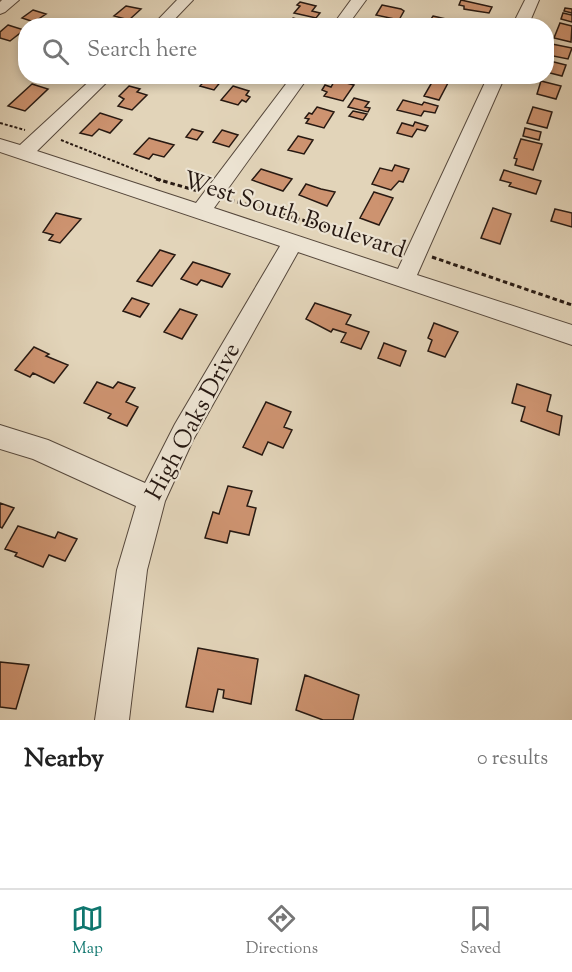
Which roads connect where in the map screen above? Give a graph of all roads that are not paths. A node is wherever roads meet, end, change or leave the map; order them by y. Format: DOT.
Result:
graph roads {
  1 [pos="12,0"];
  2 [pos="186,0"];
  3 [pos="359,0"];
  4 [pos="532,0"];
  5 [pos="0,9"];
  6 [pos="167,18"];
  7 [pos="345,18"];
  8 [pos="524,18"];
  9 [pos="96,84"];
  10 [pos="295,84"];
  11 [pos="493,84"];
  12 [pos="0,145"];
  13 [pos="23,153"];
  14 [pos="201,212"];
  15 [pos="293,243"];
  16 [pos="404,279"];
  17 [pos="572,334"];
  18 [pos="0,437"];
  19 [pos="152,499"];
  20 [pos="112,720"];
  1 -- 5 [label="street"];
  2 -- 6 [label="street"];
  3 -- 7 [label="street"];
  4 -- 8 [label="street"];
  9 -- 13 [label="street"];
  10 -- 14 [label="street"];
  11 -- 16 [label="street"];
  12 -- 13 [label="street, West South Boulevard"];
  13 -- 14 [label="street, West South Boulevard"];
  14 -- 15 [label="street, West South Boulevard"];
  15 -- 16 [label="street, West South Boulevard"];
  15 -- 19 [label="street, High Oaks Drive"];
  16 -- 17 [label="street, West South Boulevard"];
  18 -- 19 [label="street"];
  19 -- 20 [label="street, High Oaks Drive"];
}
